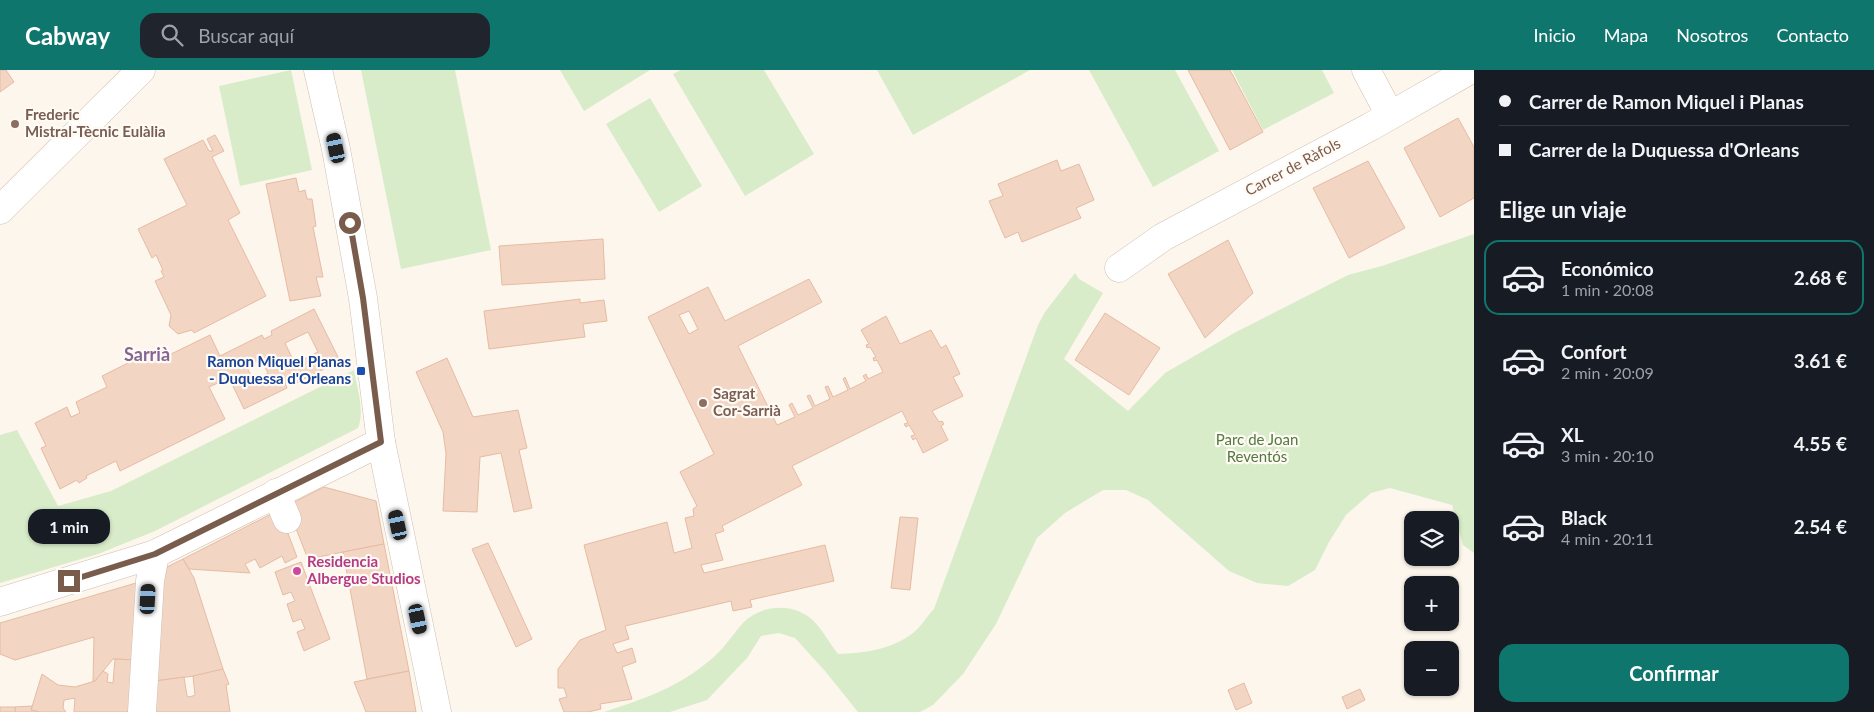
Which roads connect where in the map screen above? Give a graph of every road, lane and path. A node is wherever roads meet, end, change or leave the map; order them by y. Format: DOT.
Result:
graph roads {
  1 [pos="141,70"];
  2 [pos="318,70"];
  3 [pos="1366,70"];
  4 [pos="1470,70"];
  5 [pos="1390,115"];
  6 [pos="6,201"];
  7 [pos="1119,268"];
  8 [pos="381,442"];
  9 [pos="276,493"];
  10 [pos="288,519"];
  11 [pos="155,554"];
  12 [pos="0,602"];
  13 [pos="142,712"];
  14 [pos="438,712"];
  1 -- 6 [label="street"];
  2 -- 8 [label="street"];
  3 -- 5 [label="street"];
  4 -- 5 [label="street, Carrer de Ràfols"];
  5 -- 7 [label="street, Carrer de Ràfols"];
  8 -- 9 [label="street"];
  8 -- 14 [label="street"];
  9 -- 10 [label="street"];
  9 -- 11 [label="street"];
  11 -- 12 [label="street"];
  11 -- 13 [label="street"];
}
